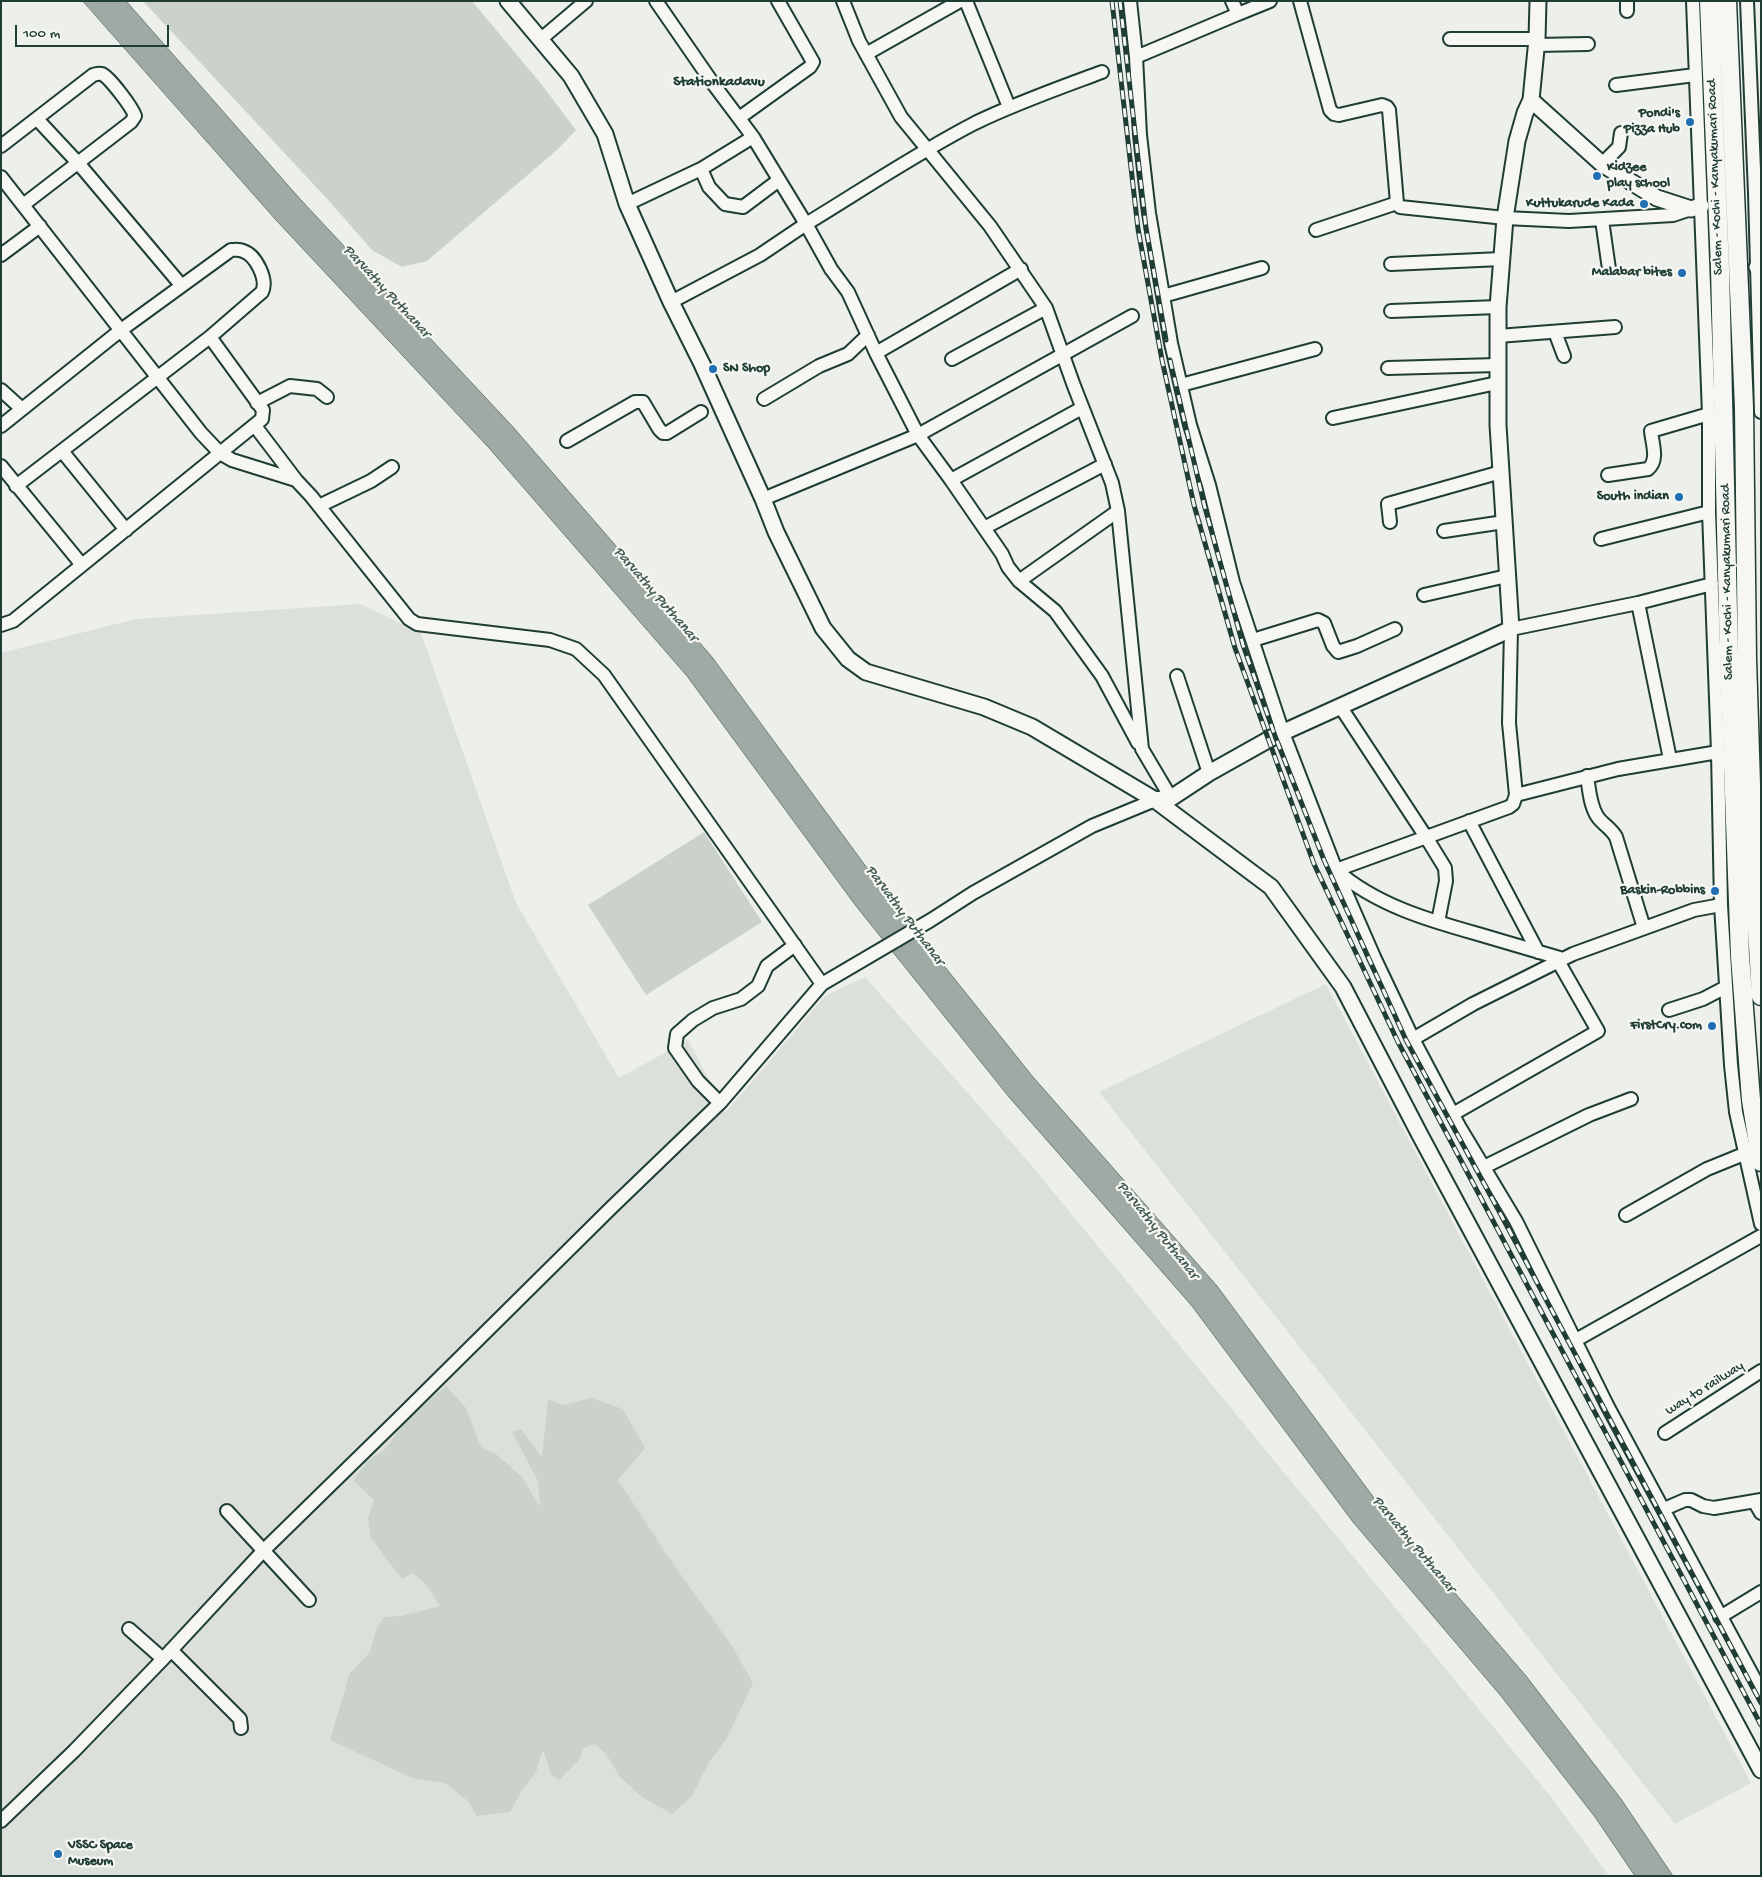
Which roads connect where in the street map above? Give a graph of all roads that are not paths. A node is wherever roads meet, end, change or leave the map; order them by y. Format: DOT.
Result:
graph roads {
  1 [pos="508,1"];
  2 [pos="586,1"];
  3 [pos="656,1"];
  4 [pos="778,1"];
  5 [pos="843,1"];
  6 [pos="960,1"];
  7 [pos="966,1"];
  8 [pos="1130,1"];
  9 [pos="1232,1"];
  10 [pos="1270,1"];
  11 [pos="1300,1"];
  12 [pos="1538,1"];
  13 [pos="1693,1"];
  14 [pos="1709,1"];
  15 [pos="1727,1"];
  16 [pos="1747,1"];
  17 [pos="1238,14"];
  18 [pos="541,39"];
  19 [pos="1450,39"];
  20 [pos="1536,42"];
  21 [pos="1588,44"];
  22 [pos="866,54"];
  23 [pos="1136,57"];
  24 [pos="1102,72"];
  25 [pos="1695,75"];
  26 [pos="1616,85"];
  27 [pos="1531,100"];
  28 [pos="1010,107"];
  29 [pos="739,118"];
  30 [pos="37,119"];
  31 [pos="1620,133"];
  32 [pos="753,137"];
  33 [pos="1,146"];
  34 [pos="928,150"];
  35 [pos="79,164"];
  36 [pos="1602,164"];
  37 [pos="701,169"];
  38 [pos="1,177"];
  39 [pos="779,180"];
  40 [pos="1758,193"];
  41 [pos="1397,203"];
  42 [pos="1735,203"];
  43 [pos="627,204"];
  44 [pos="23,205"];
  45 [pos="1703,207"];
  46 [pos="1505,218"];
  47 [pos="1602,220"];
  48 [pos="806,224"];
  49 [pos="40,226"];
  50 [pos="1316,230"];
  51 [pos="1,255"];
  52 [pos="1501,260"];
  53 [pos="1391,264"];
  54 [pos="1262,268"];
  55 [pos="1720,268"];
  56 [pos="1738,268"];
  57 [pos="1021,269"];
  58 [pos="1609,269"];
  59 [pos="1702,269"];
  60 [pos="1759,269"];
  61 [pos="181,285"];
  62 [pos="1163,296"];
  63 [pos="671,302"];
  64 [pos="1498,307"];
  65 [pos="1046,308"];
  66 [pos="1391,311"];
  67 [pos="1132,316"];
  68 [pos="1615,327"];
  69 [pos="121,330"];
  70 [pos="1555,332"];
  71 [pos="868,335"];
  72 [pos="1498,336"];
  73 [pos="210,337"];
  74 [pos="1315,349"];
  75 [pos="876,353"];
  76 [pos="1062,354"];
  77 [pos="1564,356"];
  78 [pos="952,359"];
  79 [pos="1497,365"];
  80 [pos="1388,368"];
  81 [pos="158,377"];
  82 [pos="1497,383"];
  83 [pos="1181,386"];
  84 [pos="1,390"];
  85 [pos="327,397"];
  86 [pos="764,399"];
  87 [pos="257,403"];
  88 [pos="1082,408"];
  89 [pos="22,410"];
  90 [pos="701,412"];
  91 [pos="1761,412"];
  92 [pos="1709,414"];
  93 [pos="1333,418"];
  94 [pos="1,426"];
  95 [pos="256,426"];
  96 [pos="918,435"];
  97 [pos="567,442"];
  98 [pos="62,451"];
  99 [pos="220,453"];
  100 [pos="1104,464"];
  101 [pos="1,466"];
  102 [pos="392,467"];
  103 [pos="1501,472"];
  104 [pos="1608,475"];
  105 [pos="296,480"];
  106 [pos="952,480"];
  107 [pos="9,482"];
  108 [pos="763,499"];
  109 [pos="319,506"];
  110 [pos="1118,512"];
  111 [pos="1709,512"];
  112 [pos="1390,522"];
  113 [pos="1504,522"];
  114 [pos="984,528"];
  115 [pos="126,530"];
  116 [pos="1444,531"];
  117 [pos="1601,539"];
  118 [pos="82,565"];
  119 [pos="1508,576"];
  120 [pos="1019,581"];
  121 [pos="1712,584"];
  122 [pos="1424,595"];
  123 [pos="1638,603"];
  124 [pos="1,625"];
  125 [pos="1395,629"];
  126 [pos="1511,629"];
  127 [pos="1253,640"];
  128 [pos="1177,676"];
  129 [pos="1340,706"];
  130 [pos="1282,732"];
  131 [pos="1142,749"];
  132 [pos="1718,752"];
  133 [pos="1670,759"];
  134 [pos="1210,772"];
  135 [pos="1587,776"];
  136 [pos="1516,795"];
  137 [pos="1171,798"];
  138 [pos="1155,800"];
  139 [pos="1469,821"];
  140 [pos="1426,836"];
  141 [pos="1336,870"];
  142 [pos="1721,905"];
  143 [pos="1438,922"];
  144 [pos="1644,928"];
  145 [pos="795,945"];
  146 [pos="1538,952"];
  147 [pos="1560,960"];
  148 [pos="822,984"];
  149 [pos="1726,987"];
  150 [pos="1761,996"];
  151 [pos="1669,1010"];
  152 [pos="1413,1039"];
  153 [pos="1631,1099"];
  154 [pos="720,1103"];
  155 [pos="1453,1114"];
  156 [pos="1744,1154"];
  157 [pos="1761,1162"];
  158 [pos="1484,1167"];
  159 [pos="1626,1215"];
  160 [pos="1761,1224"];
  161 [pos="1761,1236"];
  162 [pos="1576,1340"];
  163 [pos="1761,1371"];
  164 [pos="1665,1432"];
  165 [pos="1758,1500"];
  166 [pos="1664,1509"];
  167 [pos="227,1511"];
  168 [pos="1761,1513"];
  169 [pos="264,1550"];
  170 [pos="1761,1592"];
  171 [pos="308,1600"];
  172 [pos="1720,1617"];
  173 [pos="128,1629"];
  174 [pos="167,1655"];
  175 [pos="1761,1691"];
  176 [pos="241,1728"];
  177 [pos="1761,1770"];
  178 [pos="1,1822"];
  1 -- 18 [label="main road"];
  2 -- 18 [label="street"];
  3 -- 29 [label="street"];
  4 -- 29 [label="street"];
  5 -- 22 [label="street"];
  6 -- 22 [label="street"];
  7 -- 28 [label="street"];
  8 -- 23 [label="street"];
  9 -- 17 [label="street"];
  10 -- 17 [label="street"];
  11 -- 41 [label="street"];
  12 -- 20 [label="main road"];
  13 -- 25 [label="street"];
  14 -- 45 [label="highway, Salem - Kochi - Kanyakumari Road"];
  15 -- 42 [label="highway, Salem - Kochi - Kanyakumari Road"];
  16 -- 40 [label="street"];
  17 -- 23 [label="street"];
  18 -- 43 [label="main road"];
  19 -- 20 [label="street"];
  20 -- 21 [label="street"];
  20 -- 27 [label="main road"];
  22 -- 34 [label="street"];
  23 -- 62 [label="street"];
  24 -- 28 [label="street"];
  25 -- 26 [label="street"];
  25 -- 45 [label="street"];
  27 -- 36 [label="main road"];
  27 -- 46 [label="main road"];
  28 -- 34 [label="street"];
  29 -- 32 [label="street"];
  30 -- 33 [label="street"];
  30 -- 35 [label="street"];
  30 -- 35 [label="street"];
  31 -- 36 [label="street"];
  32 -- 37 [label="street"];
  32 -- 39 [label="street"];
  34 -- 48 [label="street"];
  34 -- 57 [label="street"];
  35 -- 44 [label="street"];
  35 -- 61 [label="street"];
  36 -- 45 [label="main road"];
  37 -- 39 [label="street"];
  37 -- 43 [label="street"];
  38 -- 44 [label="street"];
  39 -- 48 [label="street"];
  40 -- 42 [label="street"];
  40 -- 60 [label="street"];
  41 -- 46 [label="street"];
  41 -- 50 [label="street"];
  42 -- 45 [label="street"];
  42 -- 56 [label="highway, Salem - Kochi - Kanyakumari Road"];
  43 -- 63 [label="main road"];
  44 -- 49 [label="street"];
  45 -- 47 [label="street"];
  45 -- 55 [label="highway, Salem - Kochi - Kanyakumari Road"];
  45 -- 59 [label="street"];
  46 -- 47 [label="street"];
  46 -- 52 [label="main road"];
  47 -- 58 [label="street"];
  48 -- 63 [label="street"];
  48 -- 71 [label="street"];
  49 -- 51 [label="street"];
  49 -- 69 [label="street"];
  52 -- 53 [label="street"];
  52 -- 64 [label="main road"];
  54 -- 62 [label="street"];
  55 -- 56 [label="street"];
  55 -- 59 [label="street"];
  55 -- 157 [label="highway, Salem - Kochi - Kanyakumari Road"];
  56 -- 60 [label="street"];
  56 -- 150 [label="highway, Salem - Kochi - Kanyakumari Road"];
  57 -- 65 [label="street"];
  57 -- 75 [label="street"];
  59 -- 92 [label="street"];
  60 -- 91 [label="street"];
  61 -- 69 [label="street"];
  61 -- 73 [label="street"];
  62 -- 83 [label="street"];
  63 -- 108 [label="main road"];
  64 -- 66 [label="street"];
  64 -- 72 [label="main road"];
  65 -- 76 [label="street"];
  65 -- 78 [label="street"];
  67 -- 76 [label="street"];
  68 -- 70 [label="street"];
  69 -- 81 [label="street"];
  69 -- 89 [label="street"];
  70 -- 72 [label="street"];
  70 -- 77 [label="street"];
  71 -- 75 [label="street"];
  71 -- 86 [label="street"];
  72 -- 79 [label="main road"];
  73 -- 81 [label="street"];
  73 -- 87 [label="street"];
  74 -- 83 [label="street"];
  75 -- 96 [label="street"];
  76 -- 88 [label="street"];
  76 -- 96 [label="street"];
  79 -- 80 [label="street"];
  79 -- 82 [label="main road"];
  81 -- 98 [label="street"];
  81 -- 99 [label="street"];
  82 -- 93 [label="street"];
  82 -- 103 [label="main road"];
  83 -- 127 [label="street"];
  84 -- 89 [label="street"];
  85 -- 87 [label="street"];
  87 -- 95 [label="street"];
  88 -- 100 [label="street"];
  88 -- 106 [label="street"];
  89 -- 94 [label="street"];
  90 -- 97 [label="street"];
  92 -- 104 [label="street"];
  92 -- 111 [label="street"];
  95 -- 99 [label="street"];
  95 -- 105 [label="street"];
  96 -- 106 [label="street"];
  96 -- 108 [label="street"];
  98 -- 107 [label="street"];
  98 -- 115 [label="street"];
  99 -- 105 [label="street"];
  99 -- 115 [label="street"];
  100 -- 110 [label="street"];
  100 -- 114 [label="street"];
  101 -- 107 [label="street"];
  102 -- 109 [label="street"];
  103 -- 112 [label="street"];
  103 -- 113 [label="main road"];
  105 -- 109 [label="street"];
  106 -- 114 [label="street"];
  107 -- 118 [label="street"];
  108 -- 138 [label="main road"];
  109 -- 145 [label="street"];
  110 -- 120 [label="street"];
  110 -- 131 [label="street"];
  111 -- 117 [label="street"];
  111 -- 121 [label="street"];
  113 -- 116 [label="street"];
  113 -- 119 [label="main road"];
  114 -- 120 [label="street"];
  115 -- 118 [label="street"];
  118 -- 124 [label="street"];
  119 -- 122 [label="street"];
  119 -- 126 [label="main road"];
  120 -- 131 [label="street"];
  121 -- 123 [label="street"];
  121 -- 132 [label="street"];
  123 -- 126 [label="street"];
  123 -- 133 [label="street"];
  125 -- 127 [label="street"];
  126 -- 129 [label="main road"];
  126 -- 136 [label="street"];
  127 -- 130 [label="street"];
  128 -- 134 [label="street"];
  129 -- 130 [label="main road"];
  129 -- 140 [label="street"];
  130 -- 134 [label="main road"];
  130 -- 141 [label="street"];
  131 -- 137 [label="street"];
  132 -- 133 [label="street"];
  132 -- 142 [label="street"];
  133 -- 135 [label="street"];
  134 -- 137 [label="main road"];
  135 -- 136 [label="street"];
  135 -- 144 [label="street"];
  136 -- 139 [label="street"];
  137 -- 138 [label="main road"];
  138 -- 148 [label="street"];
  138 -- 177 [label="main road"];
  139 -- 140 [label="street"];
  139 -- 146 [label="street"];
  140 -- 141 [label="street"];
  140 -- 143 [label="street"];
  141 -- 143 [label="street"];
  141 -- 152 [label="street"];
  142 -- 144 [label="street"];
  142 -- 149 [label="street"];
  143 -- 146 [label="street"];
  144 -- 147 [label="street"];
  145 -- 148 [label="street"];
  145 -- 154 [label="street"];
  146 -- 147 [label="street"];
  147 -- 152 [label="street"];
  147 -- 155 [label="street"];
  148 -- 154 [label="street"];
  149 -- 151 [label="street"];
  149 -- 156 [label="street"];
  152 -- 155 [label="street"];
  153 -- 158 [label="street"];
  154 -- 169 [label="street"];
  155 -- 158 [label="street"];
  156 -- 159 [label="street"];
  156 -- 160 [label="street"];
  158 -- 162 [label="street"];
  161 -- 162 [label="street"];
  162 -- 166 [label="street"];
  163 -- 164 [label="street, way to railway"];
  165 -- 166 [label="street"];
  165 -- 168 [label="street"];
  166 -- 172 [label="street"];
  167 -- 169 [label="street"];
  169 -- 171 [label="street"];
  169 -- 174 [label="street"];
  170 -- 172 [label="street"];
  172 -- 175 [label="street"];
  173 -- 174 [label="street"];
  174 -- 176 [label="street"];
  174 -- 178 [label="street"];
}
